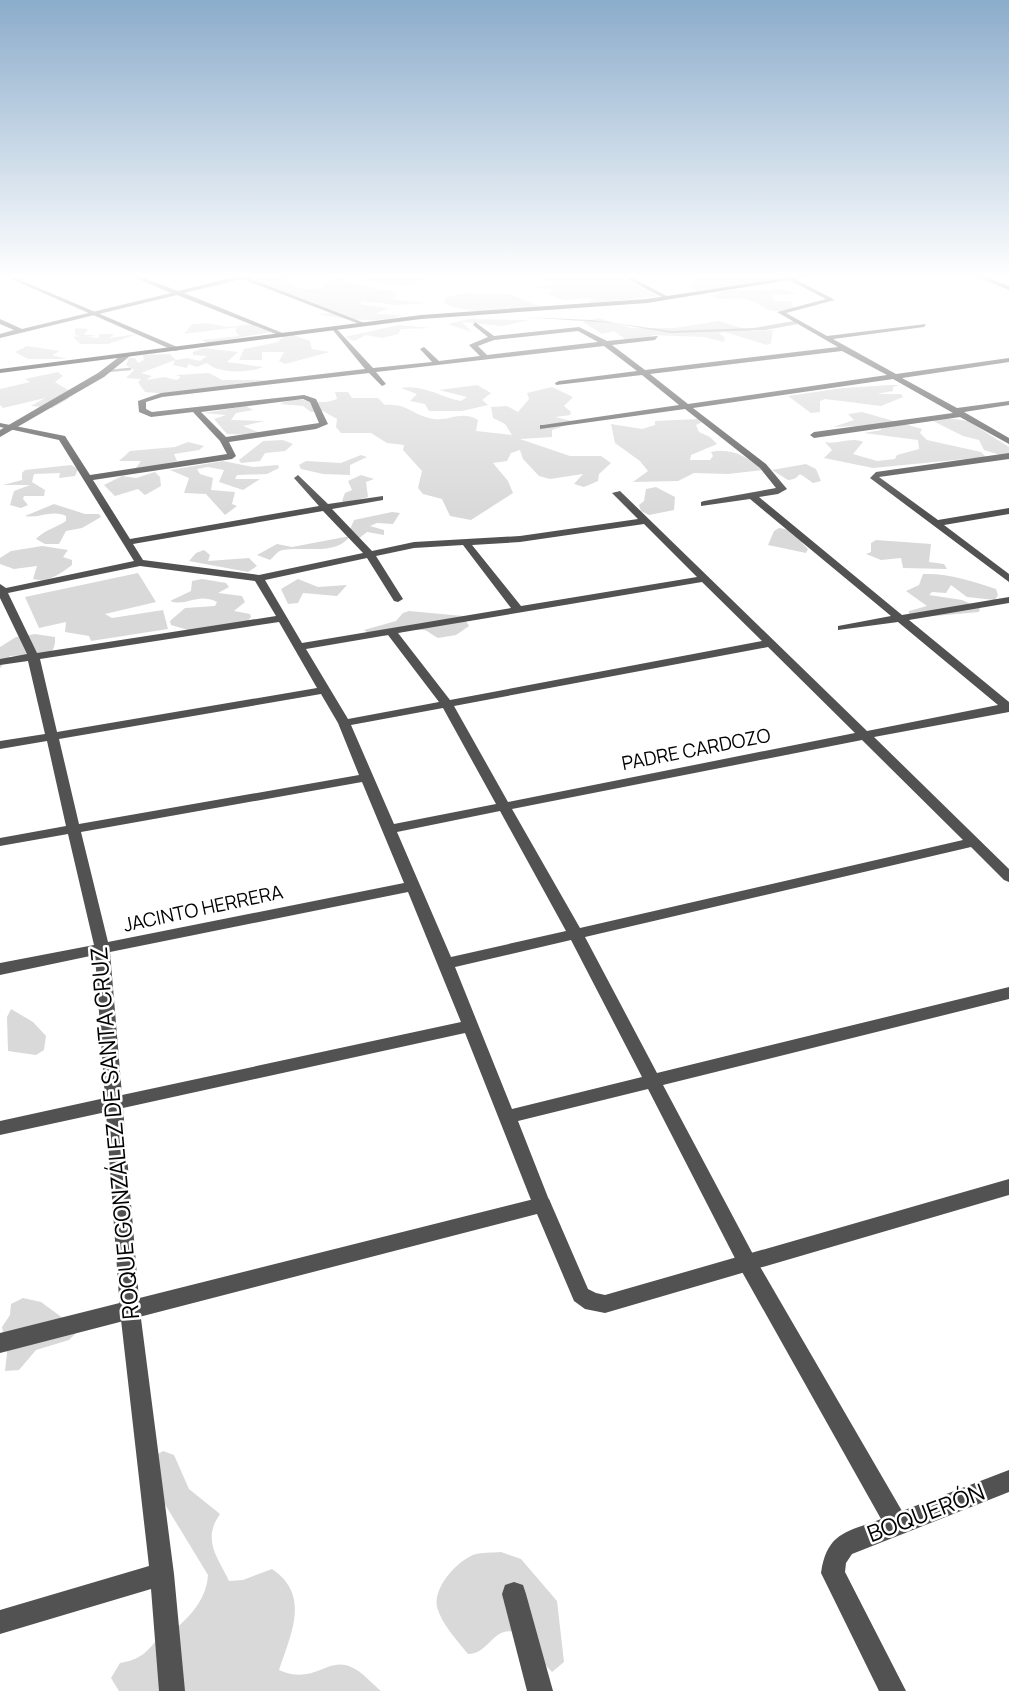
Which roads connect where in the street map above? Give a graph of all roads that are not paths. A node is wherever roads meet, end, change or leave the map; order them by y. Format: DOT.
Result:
graph roads {
  1 [pos="149,353"];
  2 [pos="356,353"];
  3 [pos="428,353"];
  4 [pos="481,353"];
  5 [pos="523,353"];
  6 [pos="618,353"];
  7 [pos="808,353"];
  8 [pos="849,353"];
  9 [pos="126,356"];
  10 [pos="485,357"];
  11 [pos="1009,360"];
  12 [pos="437,363"];
  13 [pos="371,370"];
  14 [pos="0,371"];
  15 [pos="643,372"];
  16 [pos="895,378"];
  17 [pos="559,383"];
  18 [pos="382,384"];
  19 [pos="1009,403"];
  20 [pos="687,407"];
  21 [pos="196,411"];
  22 [pos="959,413"];
  23 [pos="0,425"];
  24 [pos="543,427"];
  25 [pos="11,429"];
  26 [pos="814,435"];
  27 [pos="0,436"];
  28 [pos="224,440"];
  29 [pos="1009,441"];
  30 [pos="1009,456"];
  31 [pos="88,478"];
  32 [pos="298,478"];
  33 [pos="617,493"];
  34 [pos="752,496"];
  35 [pos="380,498"];
  36 [pos="704,504"];
  37 [pos="327,507"];
  38 [pos="1009,511"];
  39 [pos="647,521"];
  40 [pos="936,523"];
  41 [pos="130,542"];
  42 [pos="466,543"];
  43 [pos="370,555"];
  44 [pos="140,563"];
  45 [pos="259,578"];
  46 [pos="703,579"];
  47 [pos="1009,579"];
  48 [pos="1,591"];
  49 [pos="398,599"];
  50 [pos="1009,600"];
  51 [pos="518,610"];
  52 [pos="284,618"];
  53 [pos="901,619"];
  54 [pos="842,628"];
  55 [pos="391,631"];
  56 [pos="771,643"];
  57 [pos="302,646"];
  58 [pos="33,656"];
  59 [pos="0,662"];
  60 [pos="324,690"];
  61 [pos="447,704"];
  62 [pos="1009,708"];
  63 [pos="344,723"];
  64 [pos="51,736"];
  65 [pos="866,736"];
  66 [pos="0,745"];
  67 [pos="368,777"];
  68 [pos="503,807"];
  69 [pos="390,828"];
  70 [pos="72,830"];
  71 [pos="0,842"];
  72 [pos="975,842"];
  73 [pos="1009,877"];
  74 [pos="413,886"];
  75 [pos="576,935"];
  76 [pos="102,948"];
  77 [pos="446,964"];
  78 [pos="0,969"];
  79 [pos="1009,993"];
  80 [pos="471,1026"];
  81 [pos="653,1079"];
  82 [pos="113,1104"];
  83 [pos="507,1117"];
  84 [pos="0,1128"];
  85 [pos="1009,1187"];
  86 [pos="542,1205"];
  87 [pos="748,1264"];
  88 [pos="130,1311"];
  89 [pos="0,1343"];
  90 [pos="1009,1481"];
  91 [pos="897,1524"];
  92 [pos="162,1573"];
  93 [pos="514,1594"];
  94 [pos="0,1622"];
  95 [pos="172,1691"];
  96 [pos="540,1691"];
  97 [pos="893,1691"];
  1 -- 9 [label="main road"];
  2 -- 13 [label="street"];
  3 -- 12 [label="street"];
  4 -- 10 [label="street"];
  5 -- 10 [label="street"];
  6 -- 15 [label="street"];
  7 -- 15 [label="street"];
  8 -- 16 [label="street"];
  9 -- 14 [label="main road"];
  9 -- 25 [label="street"];
  10 -- 12 [label="street"];
  11 -- 16 [label="street"];
  12 -- 13 [label="street"];
  13 -- 18 [label="street"];
  13 -- 21 [label="street"];
  15 -- 17 [label="street"];
  15 -- 20 [label="street"];
  16 -- 20 [label="street"];
  16 -- 22 [label="street"];
  19 -- 22 [label="street"];
  20 -- 24 [label="street"];
  20 -- 34 [label="street"];
  21 -- 28 [label="street"];
  21 -- 28 [label="street"];
  22 -- 26 [label="street"];
  22 -- 29 [label="street"];
  23 -- 25 [label="street"];
  25 -- 27 [label="street"];
  25 -- 31 [label="street"];
  28 -- 31 [label="street"];
  30 -- 40 [label="street"];
  31 -- 41 [label="street"];
  32 -- 37 [label="street"];
  33 -- 39 [label="street"];
  34 -- 36 [label="street"];
  34 -- 53 [label="street"];
  35 -- 37 [label="street"];
  37 -- 41 [label="street"];
  37 -- 43 [label="street"];
  38 -- 40 [label="street"];
  39 -- 42 [label="street"];
  39 -- 46 [label="street"];
  40 -- 47 [label="street"];
  41 -- 44 [label="street"];
  42 -- 43 [label="street"];
  42 -- 51 [label="street"];
  43 -- 45 [label="street"];
  43 -- 49 [label="street"];
  44 -- 45 [label="street"];
  44 -- 48 [label="street"];
  45 -- 52 [label="street"];
  46 -- 51 [label="street"];
  46 -- 56 [label="street"];
  48 -- 58 [label="street, ROQUE GONZÁLEZ DE SANTA CRUZ"];
  50 -- 53 [label="street"];
  51 -- 55 [label="street"];
  52 -- 57 [label="street"];
  52 -- 58 [label="street"];
  53 -- 54 [label="street"];
  53 -- 62 [label="street"];
  55 -- 57 [label="street"];
  55 -- 61 [label="street"];
  56 -- 61 [label="street"];
  56 -- 65 [label="street"];
  57 -- 60 [label="street"];
  58 -- 59 [label="street"];
  58 -- 64 [label="street, ROQUE GONZÁLEZ DE SANTA CRUZ"];
  60 -- 63 [label="street"];
  60 -- 64 [label="street"];
  61 -- 63 [label="street"];
  61 -- 68 [label="street"];
  62 -- 65 [label="street, PADRE CARDOZO"];
  63 -- 67 [label="street"];
  64 -- 66 [label="street"];
  64 -- 70 [label="street, ROQUE GONZÁLEZ DE SANTA CRUZ"];
  65 -- 68 [label="street, PADRE CARDOZO"];
  65 -- 72 [label="street"];
  67 -- 69 [label="street"];
  67 -- 70 [label="street"];
  68 -- 69 [label="street, PADRE CARDOZO"];
  68 -- 75 [label="street"];
  69 -- 74 [label="street"];
  70 -- 71 [label="street"];
  70 -- 76 [label="street, ROQUE GONZÁLEZ DE SANTA CRUZ"];
  72 -- 73 [label="street"];
  72 -- 75 [label="street"];
  74 -- 76 [label="street, JACINTO HERRERA"];
  74 -- 77 [label="street"];
  75 -- 77 [label="street"];
  75 -- 81 [label="street"];
  76 -- 78 [label="street, JACINTO HERRERA"];
  76 -- 82 [label="street, ROQUE GONZÁLEZ DE SANTA CRUZ"];
  77 -- 80 [label="street"];
  79 -- 81 [label="street"];
  80 -- 82 [label="street"];
  80 -- 83 [label="street"];
  81 -- 83 [label="street"];
  81 -- 87 [label="street"];
  82 -- 84 [label="street"];
  82 -- 88 [label="street, ROQUE GONZÁLEZ DE SANTA CRUZ"];
  83 -- 86 [label="street"];
  85 -- 87 [label="street"];
  86 -- 87 [label="street"];
  86 -- 88 [label="street"];
  87 -- 91 [label="street"];
  88 -- 89 [label="street"];
  88 -- 92 [label="street, ROQUE GONZÁLEZ DE SANTA CRUZ"];
  90 -- 91 [label="street, BOQUERÓN"];
  91 -- 97 [label="street, BOQUERÓN"];
  92 -- 94 [label="street"];
  92 -- 95 [label="street, ROQUE GONZÁLEZ DE SANTA CRUZ"];
  93 -- 96 [label="street"];
}
